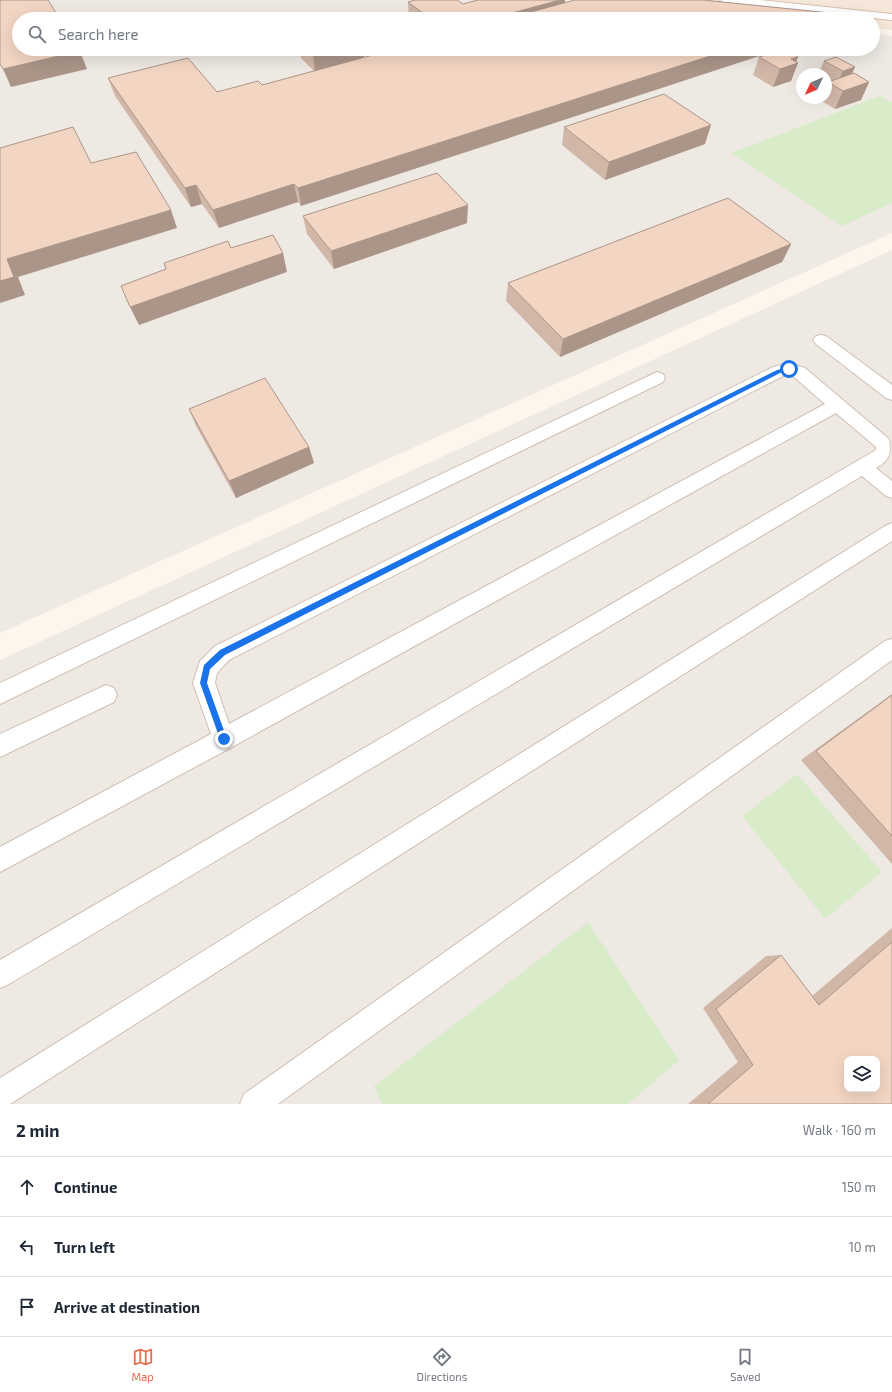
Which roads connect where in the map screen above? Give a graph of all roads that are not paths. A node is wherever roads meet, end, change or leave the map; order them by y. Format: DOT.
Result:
graph roads {
  1 [pos="722,4"];
  2 [pos="775,12"];
  3 [pos="827,12"];
  4 [pos="880,16"];
  5 [pos="892,17"];
  6 [pos="880,25"];
  7 [pos="892,26"];
  8 [pos="821,340"];
  9 [pos="656,378"];
  10 [pos="892,394"];
  11 [pos="836,405"];
  12 [pos="863,467"];
  13 [pos="892,491"];
  14 [pos="892,531"];
  15 [pos="892,648"];
  16 [pos="0,694"];
  17 [pos="106,695"];
  18 [pos="224,739"];
  19 [pos="0,746"];
  20 [pos="0,860"];
  21 [pos="0,975"];
  22 [pos="0,1094"];
  23 [pos="254,1104"];
  1 -- 2 [label="street"];
  1 -- 3 [label="street"];
  4 -- 5 [label="street"];
  6 -- 7 [label="street"];
  8 -- 10 [label="lane"];
  9 -- 16 [label="lane"];
  11 -- 12 [label="lane"];
  11 -- 18 [label="lane"];
  11 -- 18 [label="lane"];
  12 -- 13 [label="lane"];
  12 -- 21 [label="lane"];
  14 -- 22 [label="lane"];
  15 -- 23 [label="lane"];
  17 -- 19 [label="lane"];
  18 -- 20 [label="lane"];
}
